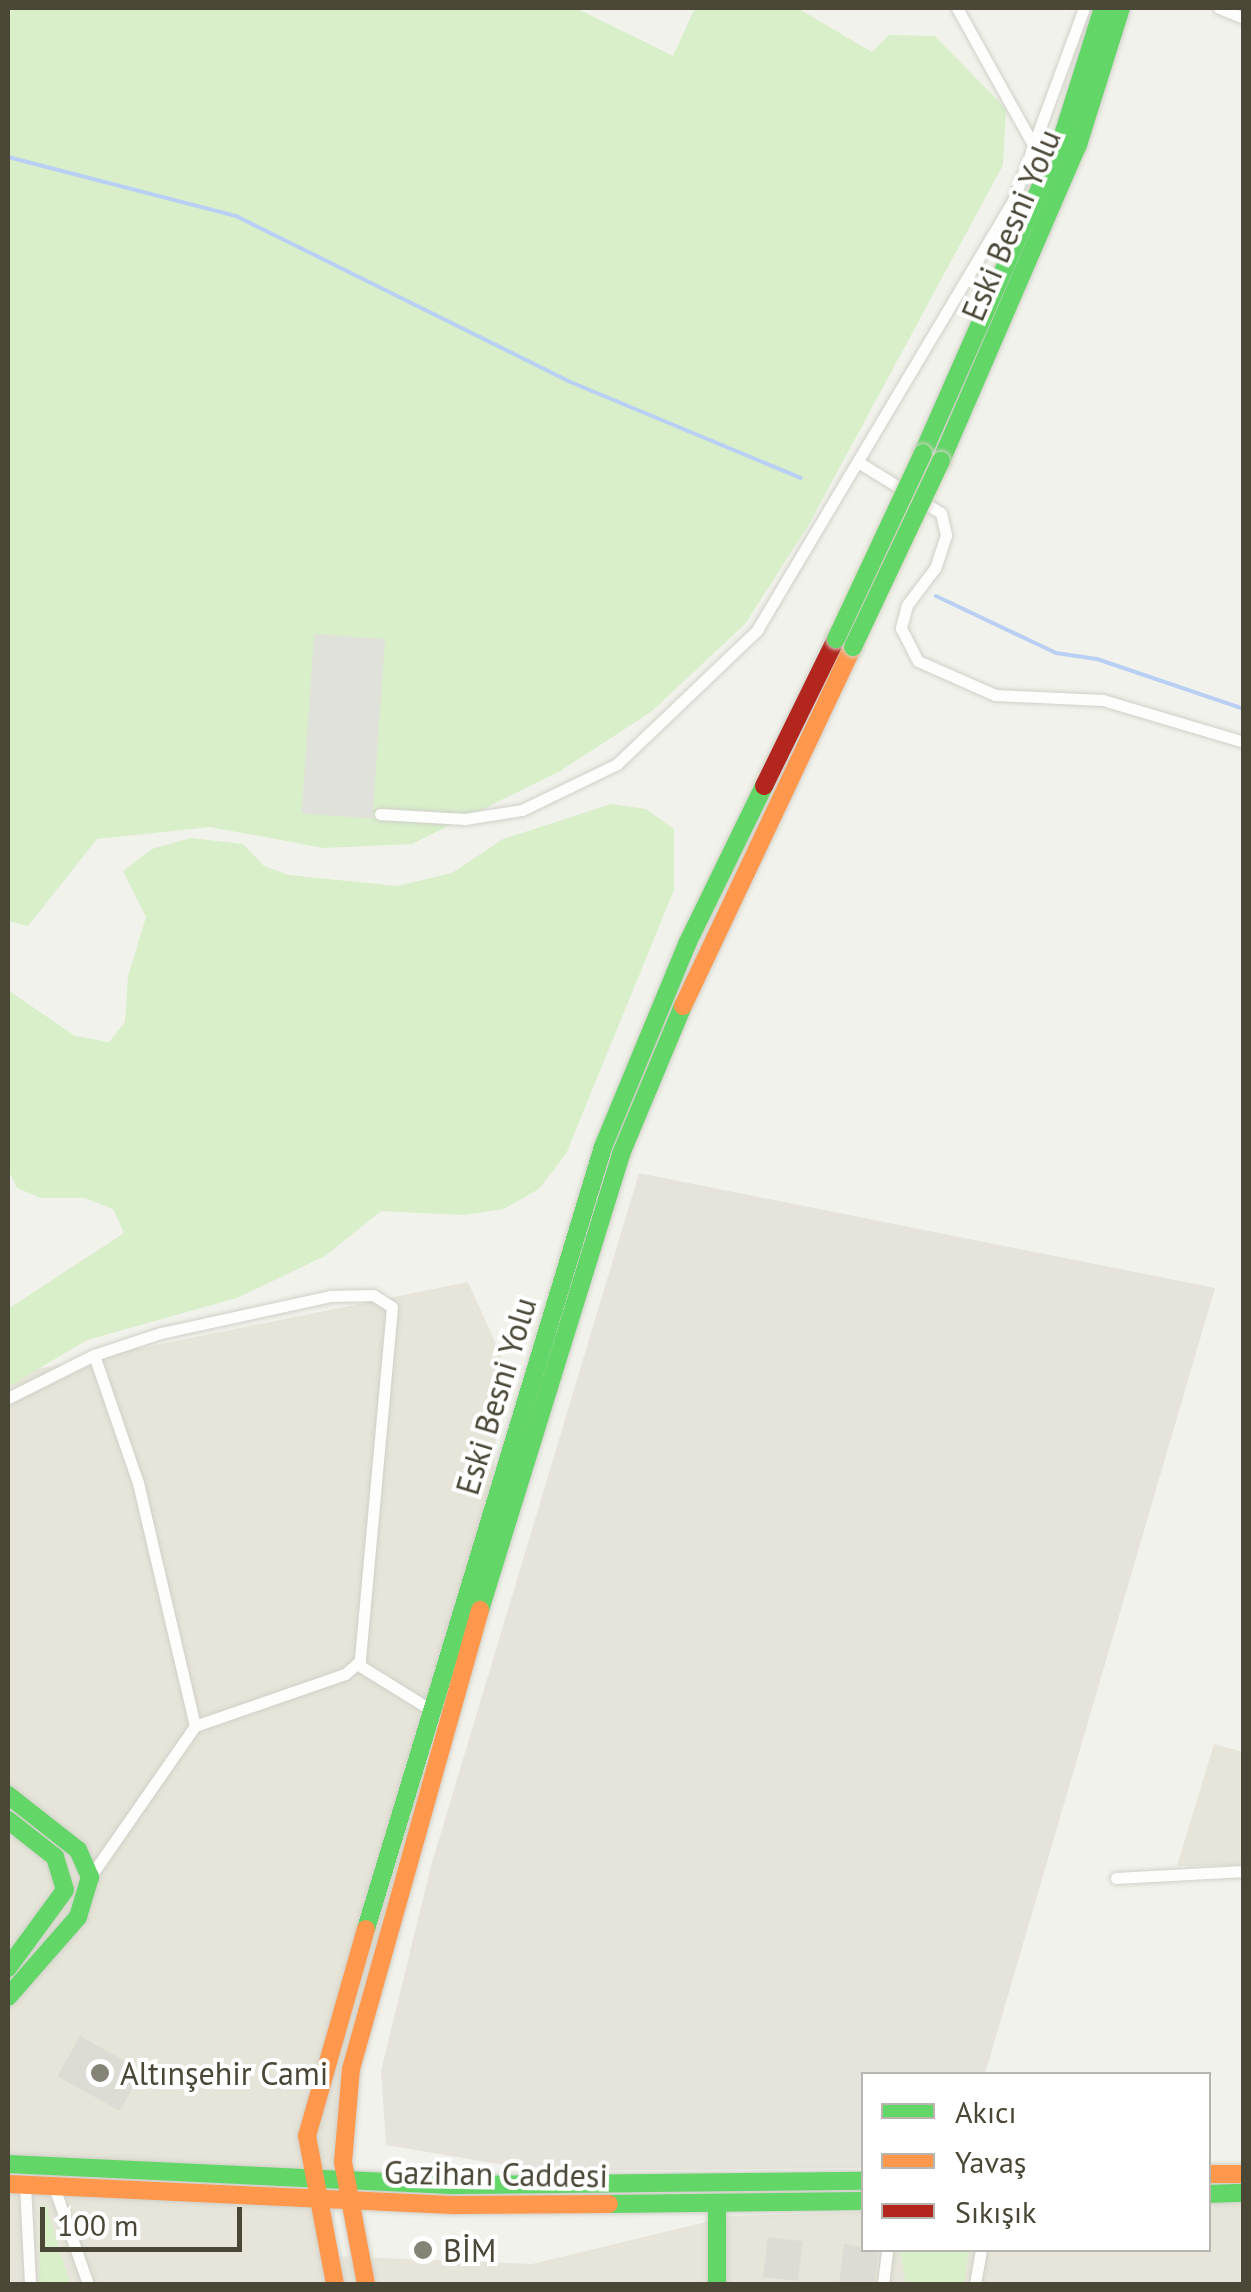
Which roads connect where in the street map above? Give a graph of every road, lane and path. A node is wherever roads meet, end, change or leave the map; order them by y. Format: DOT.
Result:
graph roads {
  1 [pos="957,8"];
  2 [pos="1084,8"];
  3 [pos="1103,8"];
  4 [pos="1121,8"];
  5 [pos="1220,8"];
  6 [pos="1244,18"];
  7 [pos="1036,150"];
  8 [pos="932,457"];
  9 [pos="858,462"];
  10 [pos="844,643"];
  11 [pos="1244,742"];
  12 [pos="380,814"];
  13 [pos="94,1355"];
  14 [pos="8,1398"];
  15 [pos="357,1664"];
  16 [pos="428,1708"];
  17 [pos="195,1726"];
  18 [pos="8,1795"];
  19 [pos="8,1820"];
  20 [pos="1244,1871"];
  21 [pos="90,1877"];
  22 [pos="1116,1878"];
  23 [pos="8,1968"];
  24 [pos="8,1997"];
  25 [pos="310,2125"];
  26 [pos="8,2164"];
  27 [pos="1211,2174"];
  28 [pos="1244,2174"];
  29 [pos="273,2180"];
  30 [pos="861,2180"];
  31 [pos="310,2181"];
  32 [pos="346,2182"];
  33 [pos="16,2185"];
  34 [pos="54,2187"];
  35 [pos="1244,2193"];
  36 [pos="1211,2194"];
  37 [pos="314,2201"];
  38 [pos="861,2201"];
  39 [pos="349,2202"];
  40 [pos="717,2203"];
  41 [pos="887,2252"];
  42 [pos="981,2252"];
  43 [pos="30,2284"];
  44 [pos="88,2284"];
  45 [pos="335,2284"];
  46 [pos="366,2284"];
  47 [pos="717,2284"];
  48 [pos="884,2284"];
  49 [pos="975,2284"];
  1 -- 7 [label="street"];
  2 -- 7 [label="street"];
  3 -- 8 [label="main road, Eski Besni Yolu"];
  4 -- 8 [label="main road, Eski Besni Yolu"];
  5 -- 6 [label="street"];
  7 -- 9 [label="street"];
  8 -- 10 [label="main road, bridge"];
  9 -- 11 [label="street"];
  9 -- 12 [label="street"];
  10 -- 16 [label="main road, Eski Besni Yolu"];
  10 -- 32 [label="main road, Eski Besni Yolu"];
  13 -- 14 [label="street"];
  13 -- 15 [label="street"];
  13 -- 17 [label="street"];
  15 -- 16 [label="street"];
  15 -- 17 [label="street"];
  16 -- 25 [label="main road, Eski Besni Yolu"];
  17 -- 21 [label="street"];
  18 -- 21 [label="main road"];
  19 -- 23 [label="main road"];
  20 -- 22 [label="street"];
  21 -- 24 [label="main road"];
  25 -- 29 [label="main road"];
  25 -- 31 [label="main road, Eski Besni Yolu"];
  26 -- 29 [label="main road, Gazihan Caddesi"];
  27 -- 28 [label="main road"];
  29 -- 31 [label="main road, Gazihan Caddesi"];
  30 -- 32 [label="main road, Gazihan Caddesi"];
  31 -- 32 [label="main road, Gazihan Caddesi"];
  31 -- 37 [label="main road, Eski Besni Yolu"];
  32 -- 39 [label="main road, Eski Besni Yolu"];
  33 -- 34 [label="main road, Gazihan Caddesi"];
  33 -- 43 [label="street"];
  34 -- 37 [label="main road, Gazihan Caddesi"];
  34 -- 44 [label="street"];
  35 -- 36 [label="main road"];
  37 -- 39 [label="main road, Gazihan Caddesi"];
  37 -- 45 [label="main road, Eski Besni Yolu"];
  38 -- 40 [label="main road, Gazihan Caddesi"];
  39 -- 40 [label="main road, Gazihan Caddesi"];
  39 -- 46 [label="main road, Eski Besni Yolu"];
  40 -- 47 [label="main road"];
  41 -- 48 [label="street"];
  42 -- 49 [label="street"];
}
